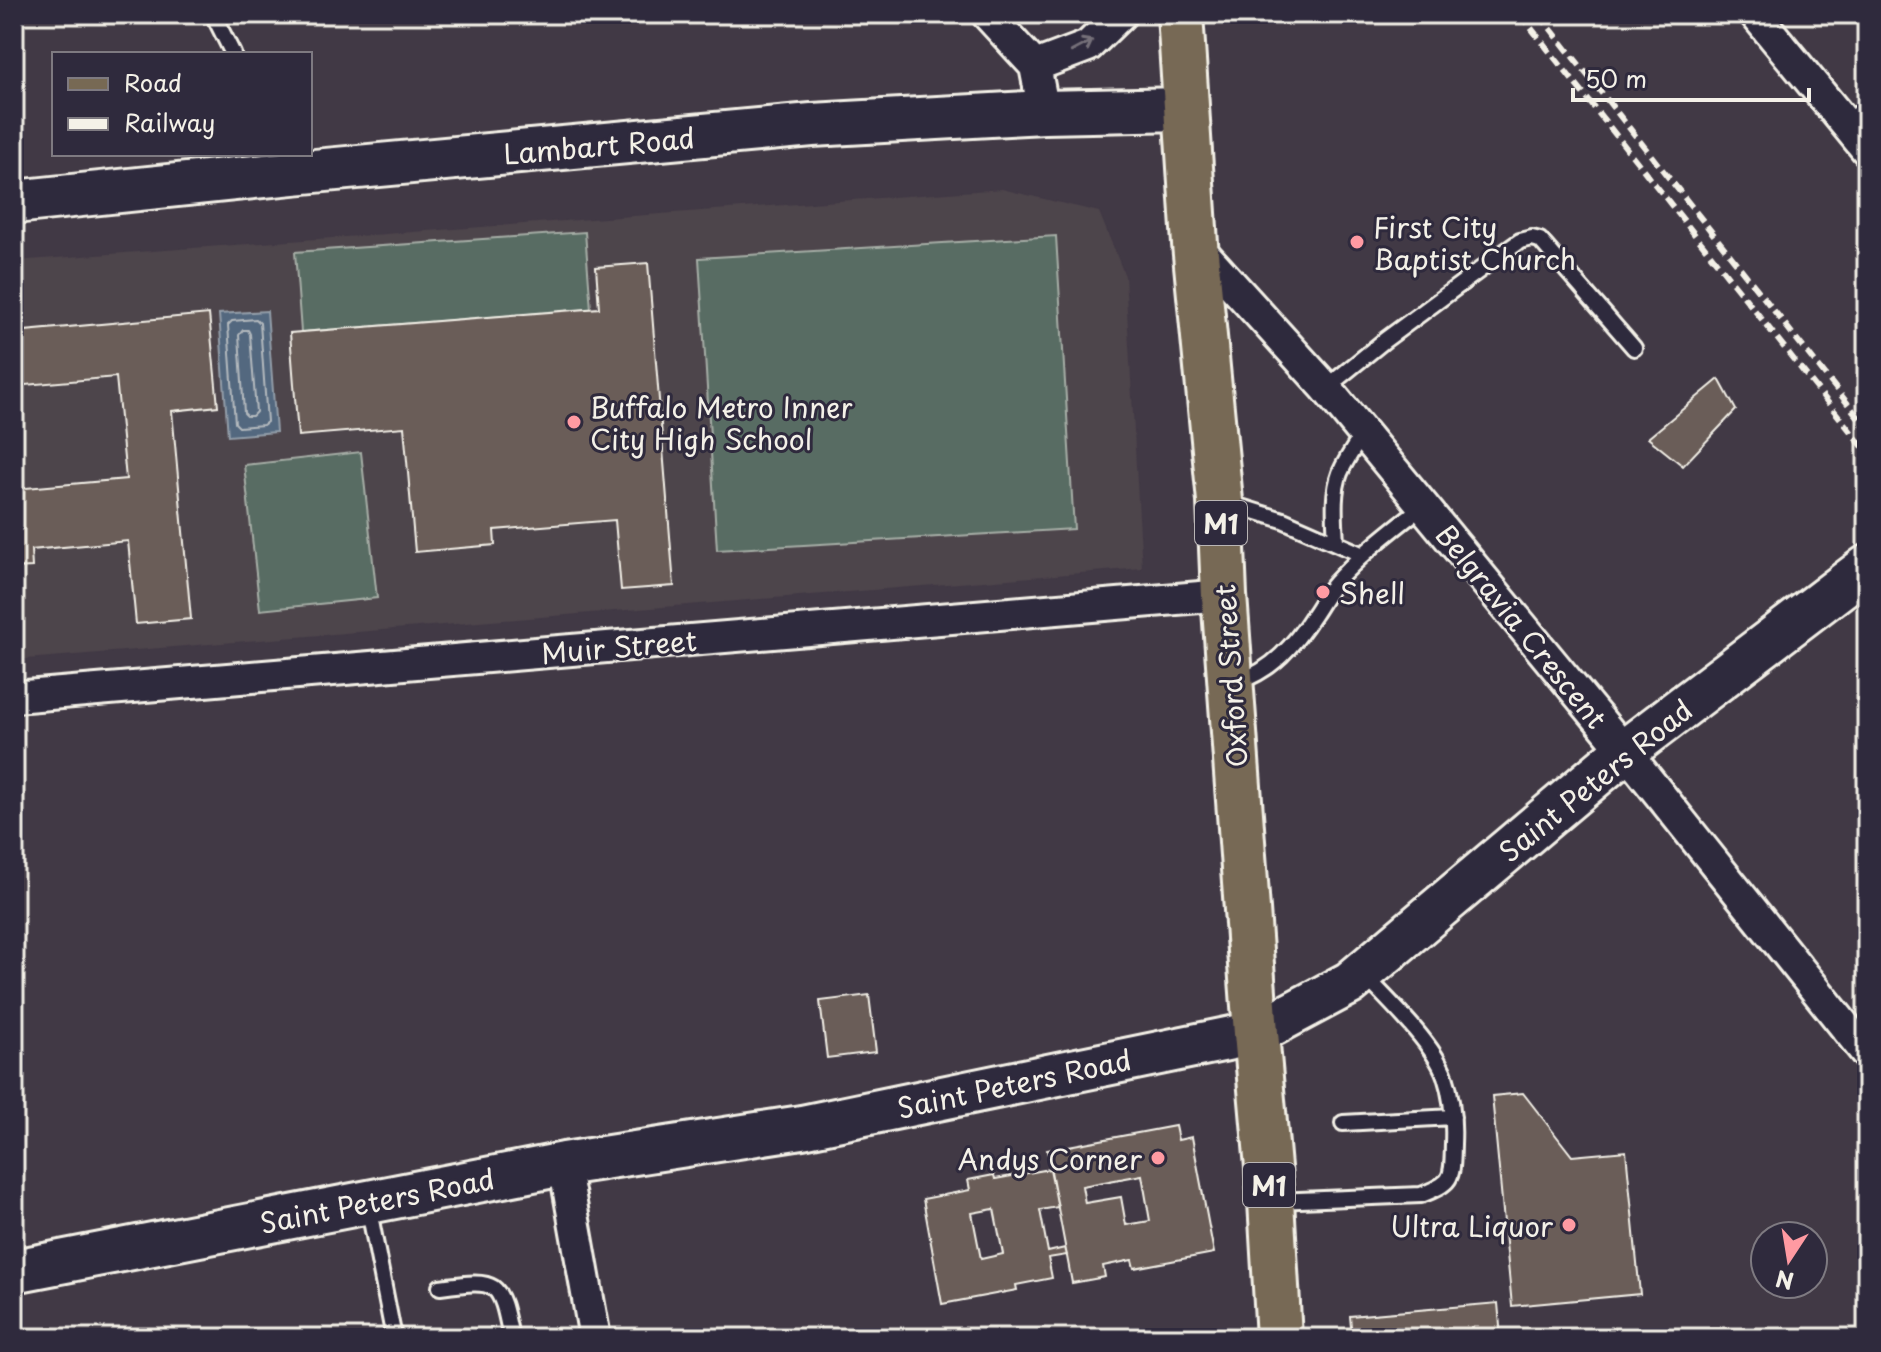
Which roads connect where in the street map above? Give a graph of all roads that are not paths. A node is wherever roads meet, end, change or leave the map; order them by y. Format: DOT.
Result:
graph roads {
  1 [pos="213,14"];
  2 [pos="987,14"];
  3 [pos="1121,14"];
  4 [pos="1180,14"];
  5 [pos="1755,14"];
  6 [pos="232,52"];
  7 [pos="1035,66"];
  8 [pos="1185,109"];
  9 [pos="1044,112"];
  10 [pos="1856,115"];
  11 [pos="1867,150"];
  12 [pos="14,202"];
  13 [pos="1195,244"];
  14 [pos="1634,348"];
  15 [pos="1326,388"];
  16 [pos="1363,434"];
  17 [pos="1220,501"];
  18 [pos="1423,506"];
  19 [pos="1336,543"];
  20 [pos="1363,555"];
  21 [pos="1867,567"];
  22 [pos="1224,595"];
  23 [pos="1230,684"];
  24 [pos="14,697"];
  25 [pos="1625,751"];
  26 [pos="1362,973"];
  27 [pos="1256,1033"];
  28 [pos="1867,1054"];
  29 [pos="1453,1117"];
  30 [pos="1343,1123"];
  31 [pos="564,1164"];
  32 [pos="1271,1201"];
  33 [pos="368,1202"];
  34 [pos="14,1271"];
  35 [pos="440,1287"];
  36 [pos="1194,1335"];
  37 [pos="394,1338"];
  38 [pos="511,1338"];
  39 [pos="595,1338"];
  40 [pos="1173,1338"];
  41 [pos="1279,1338"];
  1 -- 6 [label="lane"];
  2 -- 7 [label="street"];
  7 -- 3 [label="street, one-way"];
  4 -- 8 [label="main road, Oxford Street / M1"];
  5 -- 10 [label="street"];
  7 -- 9 [label="street"];
  8 -- 9 [label="street, Lambart Road"];
  8 -- 13 [label="main road, Oxford Street / M1"];
  9 -- 12 [label="street, Lambart Road"];
  10 -- 11 [label="street"];
  13 -- 15 [label="street, Belgravia Crescent"];
  13 -- 17 [label="main road, Oxford Street / M1"];
  14 -- 15 [label="lane"];
  15 -- 16 [label="street, Belgravia Crescent"];
  16 -- 18 [label="street, Belgravia Crescent"];
  16 -- 19 [label="lane"];
  17 -- 19 [label="lane"];
  17 -- 22 [label="main road, Oxford Street / M1"];
  18 -- 20 [label="lane"];
  18 -- 25 [label="street, Belgravia Crescent"];
  19 -- 20 [label="lane"];
  20 -- 23 [label="lane"];
  21 -- 25 [label="street, Saint Peters Road"];
  22 -- 23 [label="main road, Oxford Street / M1"];
  22 -- 24 [label="street, Muir Street"];
  23 -- 27 [label="main road, Oxford Street / M1"];
  25 -- 26 [label="street, Saint Peters Road"];
  25 -- 28 [label="street, Belgravia Crescent"];
  26 -- 27 [label="street, Saint Peters Road"];
  26 -- 29 [label="lane"];
  27 -- 31 [label="street, Saint Peters Road"];
  27 -- 32 [label="main road, Oxford Street / M1"];
  29 -- 30 [label="lane"];
  29 -- 32 [label="lane"];
  31 -- 33 [label="street, Saint Peters Road"];
  31 -- 39 [label="street"];
  32 -- 41 [label="main road, Oxford Street / M1"];
  33 -- 34 [label="street, Saint Peters Road"];
  33 -- 37 [label="lane"];
  35 -- 38 [label="lane"];
  36 -- 40 [label="lane"];
}
